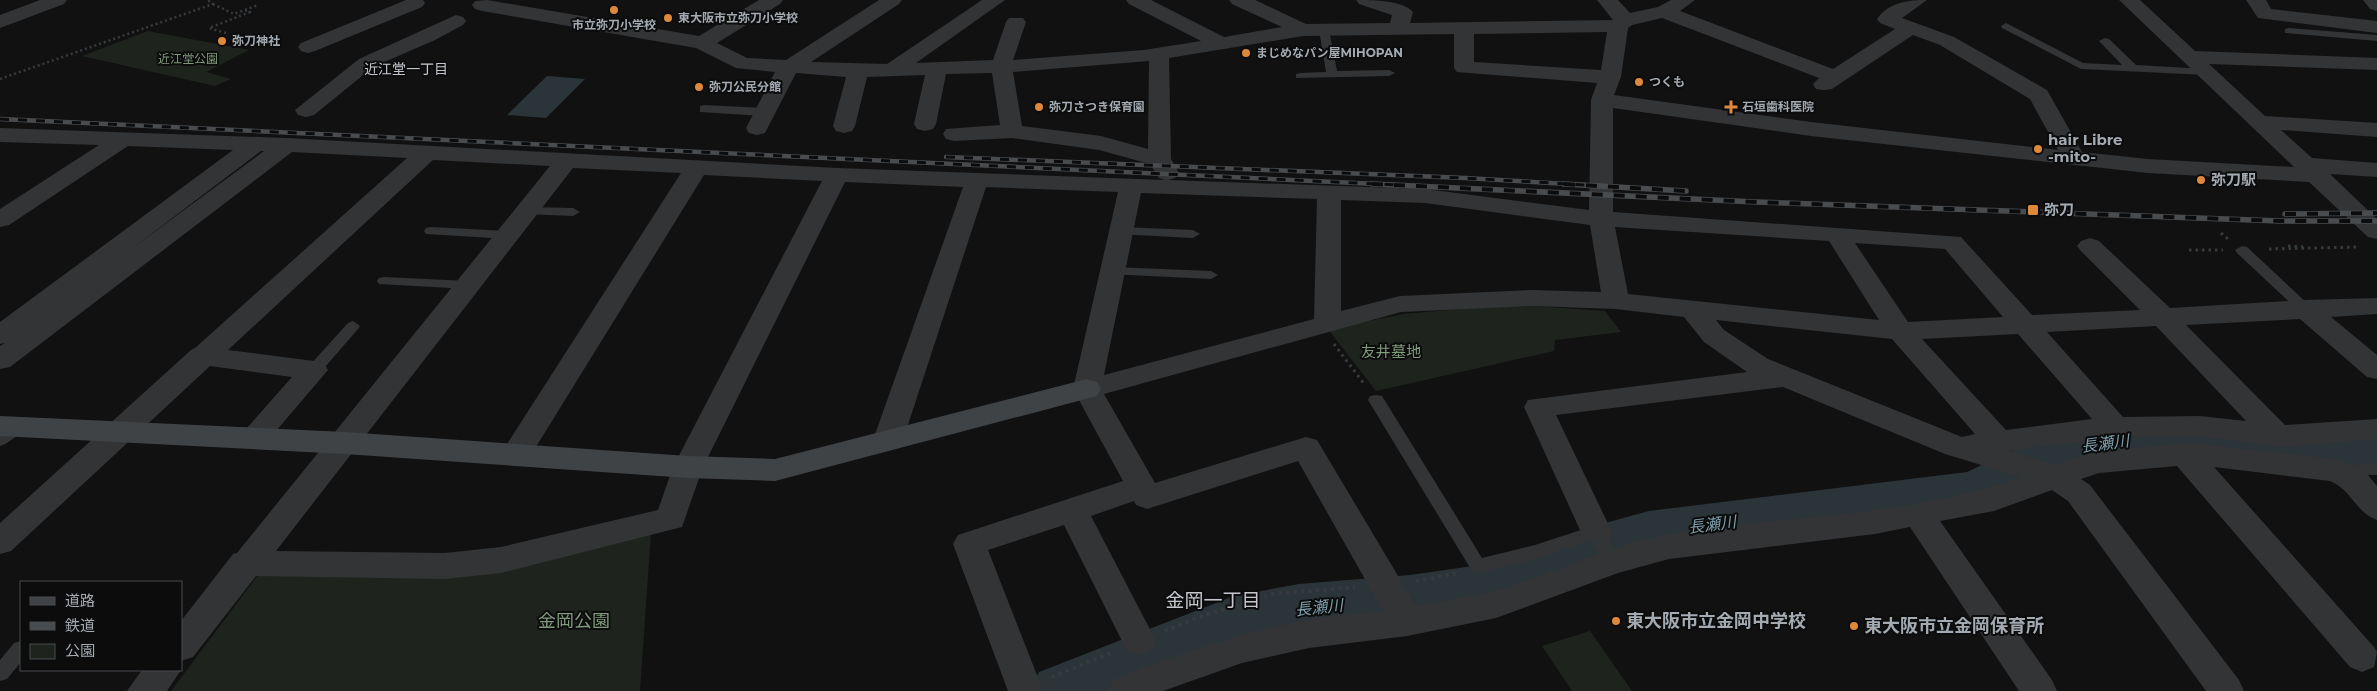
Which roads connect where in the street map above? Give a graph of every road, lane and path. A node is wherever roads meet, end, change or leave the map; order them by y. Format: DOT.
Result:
graph roads {
  1 [pos="57,0"];
  2 [pos="773,0"];
  3 [pos="892,0"];
  4 [pos="995,0"];
  5 [pos="1136,0"];
  6 [pos="1239,0"];
  7 [pos="1366,0"];
  8 [pos="1607,0"];
  9 [pos="1685,0"];
  10 [pos="1917,0"];
  11 [pos="2129,0"];
  12 [pos="2256,0"];
  13 [pos="2373,0"];
  14 [pos="213,2"];
  15 [pos="412,2"];
  16 [pos="486,2"];
  17 [pos="227,5"];
  18 [pos="258,5"];
  19 [pos="2377,5"];
  20 [pos="221,7"];
  21 [pos="245,10"];
  22 [pos="1664,12"];
  23 [pos="456,21"];
  24 [pos="0,22"];
  25 [pos="1016,22"];
  26 [pos="1622,23"];
  27 [pos="2006,26"];
  28 [pos="1399,28"];
  29 [pos="1464,28"];
  30 [pos="1910,28"];
  31 [pos="2377,28"];
  32 [pos="1302,30"];
  33 [pos="1324,30"];
  34 [pos="2289,31"];
  35 [pos="226,33"];
  36 [pos="2377,38"];
  37 [pos="2105,41"];
  38 [pos="702,43"];
  39 [pos="1221,43"];
  40 [pos="308,47"];
  41 [pos="1159,54"];
  42 [pos="2191,57"];
  43 [pos="2377,64"];
  44 [pos="1001,66"];
  45 [pos="937,67"];
  46 [pos="788,68"];
  47 [pos="892,69"];
  48 [pos="2133,69"];
  49 [pos="858,70"];
  50 [pos="2207,72"];
  51 [pos="1389,73"];
  52 [pos="1332,74"];
  53 [pos="1300,76"];
  54 [pos="1610,77"];
  55 [pos="0,79"];
  56 [pos="1602,100"];
  57 [pos="704,109"];
  58 [pos="306,110"];
  59 [pos="762,120"];
  60 [pos="2261,122"];
  61 [pos="925,124"];
  62 [pos="844,126"];
  63 [pos="2377,130"];
  64 [pos="1012,131"];
  65 [pos="954,134"];
  66 [pos="0,135"];
  67 [pos="121,141"];
  68 [pos="256,144"];
  69 [pos="287,145"];
  70 [pos="428,152"];
  71 [pos="2073,157"];
  72 [pos="568,159"];
  73 [pos="1158,159"];
  74 [pos="697,167"];
  75 [pos="2313,170"];
  76 [pos="2377,170"];
  77 [pos="837,175"];
  78 [pos="977,180"];
  79 [pos="1132,185"];
  80 [pos="1176,187"];
  81 [pos="1328,194"];
  82 [pos="528,210"];
  83 [pos="573,212"];
  84 [pos="1601,219"];
  85 [pos="0,220"];
  86 [pos="431,231"];
  87 [pos="1122,231"];
  88 [pos="2221,233"];
  89 [pos="1193,234"];
  90 [pos="508,235"];
  91 [pos="1838,236"];
  92 [pos="2370,240"];
  93 [pos="2230,241"];
  94 [pos="2090,246"];
  95 [pos="2288,246"];
  96 [pos="2316,248"];
  97 [pos="2188,250"];
  98 [pos="2242,250"];
  99 [pos="1113,271"];
  100 [pos="1211,275"];
  101 [pos="384,281"];
  102 [pos="468,286"];
  103 [pos="1616,302"];
  104 [pos="2377,306"];
  105 [pos="2304,308"];
  106 [pos="1693,310"];
  107 [pos="2164,318"];
  108 [pos="1323,324"];
  109 [pos="2026,325"];
  110 [pos="353,326"];
  111 [pos="1900,331"];
  112 [pos="0,336"];
  113 [pos="201,356"];
  114 [pos="0,360"];
  115 [pos="314,370"];
  116 [pos="2377,370"];
  117 [pos="1787,377"];
  118 [pos="1088,389"];
  119 [pos="1376,400"];
  120 [pos="2115,427"];
  121 [pos="2377,429"];
  122 [pos="5,431"];
  123 [pos="120,432"];
  124 [pos="2277,435"];
  125 [pos="253,438"];
  126 [pos="888,440"];
  127 [pos="2000,442"];
  128 [pos="344,443"];
  129 [pos="1956,446"];
  130 [pos="515,455"];
  131 [pos="2185,455"];
  132 [pos="688,467"];
  133 [pos="2377,469"];
  134 [pos="2334,470"];
  135 [pos="2054,476"];
  136 [pos="1141,487"];
  137 [pos="2377,508"];
  138 [pos="1072,510"];
  139 [pos="1918,514"];
  140 [pos="0,542"];
  141 [pos="1604,545"];
  142 [pos="245,563"];
  143 [pos="1478,566"];
  144 [pos="1395,601"];
  145 [pos="1139,641"];
  146 [pos="182,646"];
  147 [pos="20,650"];
  148 [pos="2362,657"];
  149 [pos="162,671"];
  150 [pos="0,673"];
  151 [pos="1024,688"];
  152 [pos="145,691"];
  153 [pos="1126,691"];
  154 [pos="2039,691"];
  155 [pos="2226,691"];
  1 -- 24 [label="street"];
  2 -- 38 [label="street"];
  3 -- 46 [label="street"];
  4 -- 47 [label="street"];
  5 -- 39 [label="street"];
  6 -- 32 [label="street"];
  7 -- 28 [label="street"];
  8 -- 26 [label="street"];
  9 -- 22 [label="street"];
  10 -- 30 [label="street"];
  11 -- 42 [label="street"];
  12 -- 31 [label="street"];
  13 -- 19 [label="street"];
  14 -- 20 [label="path"];
  14 -- 55 [label="path"];
  15 -- 23 [label="street"];
  15 -- 40 [label="street"];
  16 -- 23 [label="street"];
  16 -- 38 [label="street"];
  17 -- 20 [label="path"];
  18 -- 21 [label="path"];
  20 -- 21 [label="path"];
  21 -- 35 [label="path"];
  22 -- 26 [label="street"];
  22 -- 30 [label="street"];
  23 -- 58 [label="street"];
  25 -- 44 [label="street"];
  26 -- 29 [label="street"];
  26 -- 54 [label="street"];
  27 -- 48 [label="lane"];
  28 -- 29 [label="street"];
  28 -- 33 [label="street"];
  29 -- 54 [label="street"];
  30 -- 71 [label="street"];
  32 -- 33 [label="street"];
  32 -- 39 [label="street"];
  33 -- 52 [label="lane"];
  34 -- 36 [label="lane"];
  37 -- 48 [label="lane"];
  38 -- 46 [label="street"];
  39 -- 41 [label="street"];
  41 -- 44 [label="street"];
  41 -- 73 [label="street"];
  42 -- 43 [label="street"];
  42 -- 50 [label="street"];
  44 -- 45 [label="street"];
  44 -- 64 [label="street"];
  45 -- 47 [label="street"];
  45 -- 61 [label="street"];
  46 -- 49 [label="street"];
  46 -- 59 [label="street"];
  47 -- 49 [label="street"];
  48 -- 50 [label="lane"];
  49 -- 62 [label="street"];
  50 -- 60 [label="street"];
  51 -- 52 [label="lane"];
  52 -- 53 [label="lane"];
  54 -- 56 [label="street"];
  56 -- 71 [label="street"];
  56 -- 84 [label="street"];
  57 -- 59 [label="lane"];
  60 -- 63 [label="street"];
  60 -- 75 [label="street"];
  64 -- 65 [label="street"];
  64 -- 73 [label="street"];
  66 -- 67 [label="street"];
  67 -- 68 [label="street"];
  67 -- 85 [label="street"];
  68 -- 69 [label="street"];
  68 -- 112 [label="street"];
  69 -- 70 [label="street"];
  69 -- 114 [label="street"];
  70 -- 72 [label="street"];
  70 -- 113 [label="street"];
  71 -- 75 [label="street"];
  72 -- 74 [label="street"];
  72 -- 82 [label="street"];
  73 -- 80 [label="street"];
  74 -- 77 [label="street"];
  74 -- 130 [label="street"];
  75 -- 76 [label="street"];
  75 -- 92 [label="street"];
  77 -- 78 [label="street"];
  77 -- 132 [label="street"];
  78 -- 79 [label="street"];
  78 -- 126 [label="street"];
  79 -- 80 [label="street"];
  79 -- 87 [label="street"];
  80 -- 81 [label="street"];
  81 -- 84 [label="street"];
  81 -- 108 [label="street"];
  82 -- 83 [label="lane"];
  82 -- 90 [label="street"];
  84 -- 91 [label="street"];
  84 -- 103 [label="street"];
  86 -- 90 [label="lane"];
  87 -- 89 [label="lane"];
  87 -- 99 [label="street"];
  88 -- 93 [label="path"];
  90 -- 102 [label="street"];
  91 -- 109 [label="street"];
  91 -- 111 [label="street"];
  92 -- 96 [label="path"];
  94 -- 107 [label="street"];
  95 -- 96 [label="path"];
  96 -- 98 [label="path"];
  97 -- 98 [label="path"];
  98 -- 105 [label="lane"];
  99 -- 100 [label="lane"];
  99 -- 118 [label="street"];
  101 -- 102 [label="lane"];
  102 -- 128 [label="street"];
  103 -- 106 [label="street"];
  103 -- 108 [label="street"];
  104 -- 105 [label="street"];
  105 -- 107 [label="street"];
  105 -- 116 [label="street"];
  106 -- 111 [label="street"];
  106 -- 117 [label="street"];
  107 -- 109 [label="street"];
  107 -- 124 [label="street"];
  108 -- 118 [label="street"];
  108 -- 119 [label="path"];
  109 -- 111 [label="street"];
  109 -- 120 [label="street"];
  110 -- 115 [label="lane"];
  111 -- 127 [label="street"];
  113 -- 115 [label="street"];
  113 -- 123 [label="street"];
  115 -- 125 [label="street"];
  117 -- 129 [label="street"];
  117 -- 141 [label="street"];
  118 -- 126 [label="street"];
  118 -- 136 [label="street"];
  119 -- 143 [label="lane"];
  120 -- 124 [label="street"];
  120 -- 127 [label="street"];
  121 -- 124 [label="street"];
  122 -- 123 [label="street"];
  123 -- 125 [label="street"];
  123 -- 140 [label="street"];
  125 -- 128 [label="street"];
  126 -- 132 [label="street"];
  127 -- 129 [label="street"];
  128 -- 130 [label="street"];
  128 -- 142 [label="street"];
  129 -- 135 [label="street"];
  130 -- 132 [label="street"];
  131 -- 134 [label="street"];
  131 -- 135 [label="street"];
  131 -- 148 [label="street"];
  132 -- 142 [label="street"];
  133 -- 134 [label="lane"];
  134 -- 137 [label="street"];
  135 -- 139 [label="street"];
  135 -- 155 [label="street"];
  136 -- 138 [label="street"];
  136 -- 144 [label="street"];
  138 -- 145 [label="street"];
  138 -- 151 [label="street"];
  139 -- 141 [label="street"];
  139 -- 154 [label="street"];
  141 -- 143 [label="lane"];
  141 -- 144 [label="street"];
  142 -- 146 [label="street"];
  143 -- 144 [label="path"];
  144 -- 145 [label="path"];
  144 -- 153 [label="street"];
  145 -- 151 [label="path"];
  147 -- 150 [label="lane"];
  149 -- 152 [label="street"];
}
